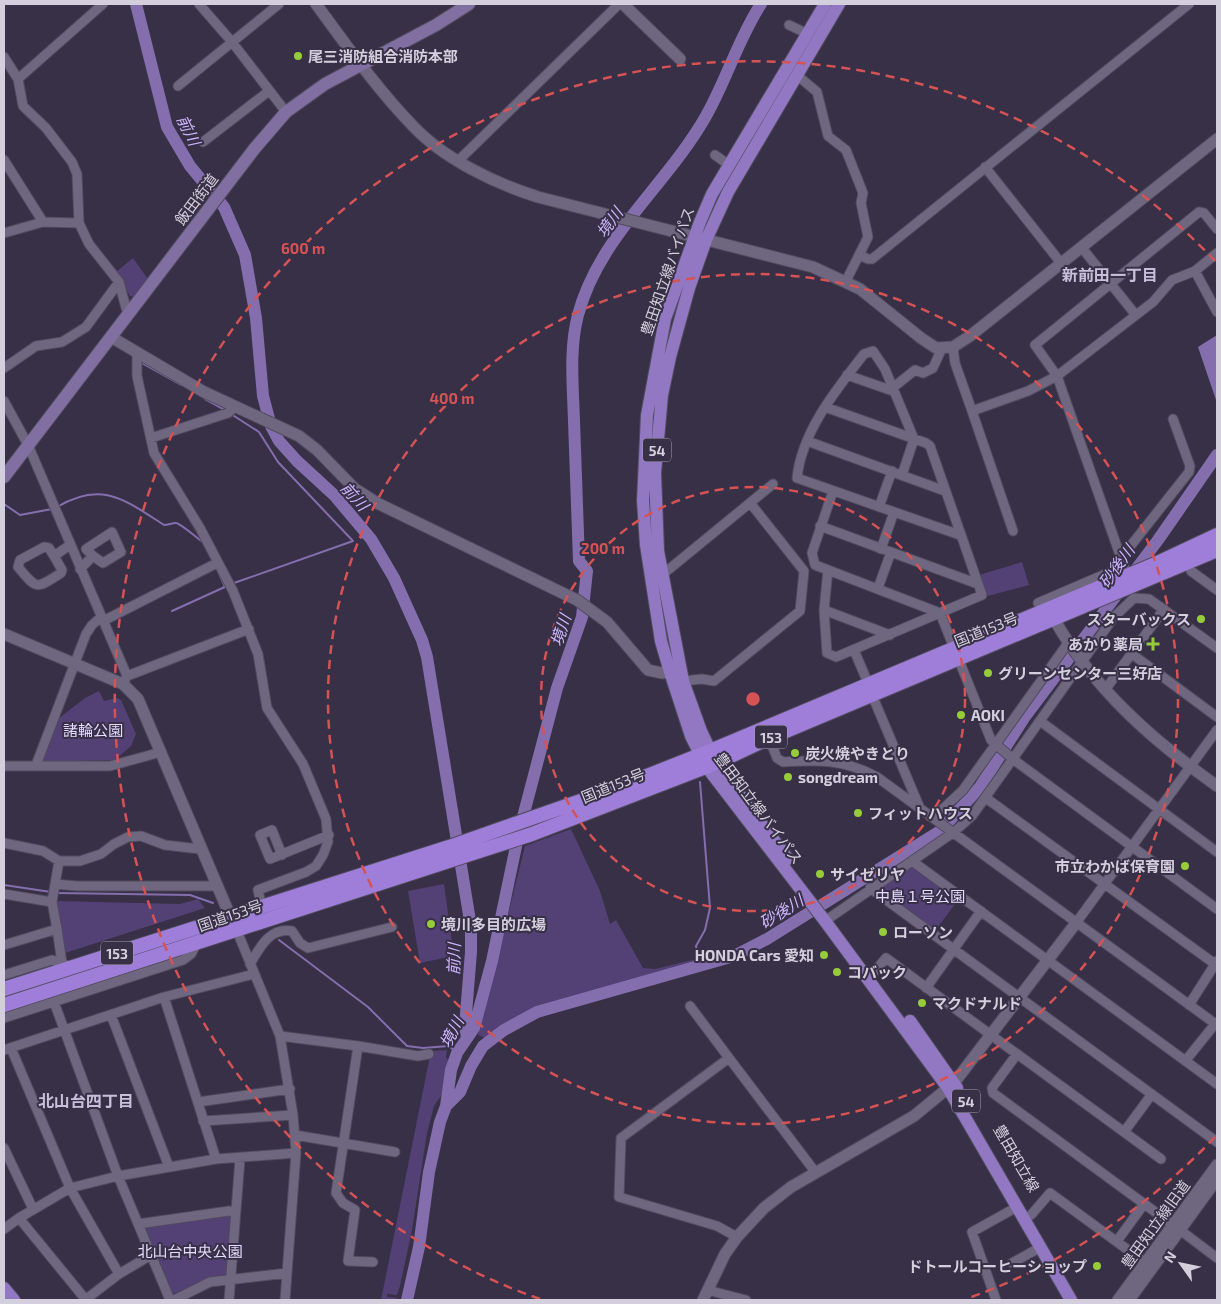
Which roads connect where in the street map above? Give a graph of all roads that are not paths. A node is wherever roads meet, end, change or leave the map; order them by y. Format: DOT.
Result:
graph roads {
  1 [pos="103,4"];
  2 [pos="199,4"];
  3 [pos="279,4"];
  4 [pos="318,4"];
  5 [pos="469,4"];
  6 [pos="619,4"];
  7 [pos="622,4"];
  8 [pos="825,4"];
  9 [pos="839,4"];
  10 [pos="1189,4"];
  11 [pos="789,24"];
  12 [pos="808,34"];
  13 [pos="232,42"];
  14 [pos="4,57"];
  15 [pos="680,59"];
  16 [pos="360,65"];
  17 [pos="798,76"];
  18 [pos="18,79"];
  19 [pos="178,86"];
  20 [pos="269,91"];
  21 [pos="286,112"];
  22 [pos="203,142"];
  23 [pos="1216,143"];
  24 [pos="715,155"];
  25 [pos="4,160"];
  26 [pos="459,160"];
  27 [pos="729,165"];
  28 [pos="985,167"];
  29 [pos="43,222"];
  30 [pos="79,223"];
  31 [pos="1217,229"];
  32 [pos="4,233"];
  33 [pos="700,238"];
  34 [pos="1082,248"];
  35 [pos="1217,253"];
  36 [pos="860,255"];
  37 [pos="1061,263"];
  38 [pos="1195,271"];
  39 [pos="119,282"];
  40 [pos="846,282"];
  41 [pos="1110,283"];
  42 [pos="1217,312"];
  43 [pos="130,313"];
  44 [pos="1135,314"];
  45 [pos="111,337"];
  46 [pos="947,348"];
  47 [pos="137,354"];
  48 [pos="4,368"];
  49 [pos="847,375"];
  50 [pos="1057,376"];
  51 [pos="894,388"];
  52 [pos="4,401"];
  53 [pos="236,406"];
  54 [pos="825,407"];
  55 [pos="972,411"];
  56 [pos="1173,419"];
  57 [pos="151,438"];
  58 [pos="914,439"];
  59 [pos="807,440"];
  60 [pos="28,445"];
  61 [pos="892,472"];
  62 [pos="902,475"];
  63 [pos="4,476"];
  64 [pos="773,484"];
  65 [pos="833,491"];
  66 [pos="945,491"];
  67 [pos="751,504"];
  68 [pos="879,507"];
  69 [pos="894,512"];
  70 [pos="820,526"];
  71 [pos="1013,531"];
  72 [pos="960,535"];
  73 [pos="1217,535"];
  74 [pos="70,545"];
  75 [pos="881,549"];
  76 [pos="1217,550"];
  77 [pos="891,552"];
  78 [pos="54,556"];
  79 [pos="93,556"];
  80 [pos="217,563"];
  81 [pos="80,569"];
  82 [pos="828,570"];
  83 [pos="1191,571"];
  84 [pos="662,575"];
  85 [pos="1127,577"];
  86 [pos="978,584"];
  87 [pos="878,588"];
  88 [pos="1217,590"];
  89 [pos="1038,603"];
  90 [pos="1164,609"];
  91 [pos="824,610"];
  92 [pos="940,613"];
  93 [pos="102,619"];
  94 [pos="1054,619"];
  95 [pos="248,629"];
  96 [pos="4,634"];
  97 [pos="890,634"];
  98 [pos="1068,643"];
  99 [pos="1217,648"];
  100 [pos="854,650"];
  101 [pos="955,654"];
  102 [pos="1132,654"];
  103 [pos="1081,663"];
  104 [pos="74,665"];
  105 [pos="670,672"];
  106 [pos="125,680"];
  107 [pos="684,681"];
  108 [pos="870,689"];
  109 [pos="1105,690"];
  110 [pos="1217,717"];
  111 [pos="1040,721"];
  112 [pos="1217,730"];
  113 [pos="769,738"];
  114 [pos="995,744"];
  115 [pos="161,752"];
  116 [pos="708,759"];
  117 [pos="1014,760"];
  118 [pos="5,763"];
  119 [pos="36,765"];
  120 [pos="1191,767"];
  121 [pos="1217,786"];
  122 [pos="986,798"];
  123 [pos="919,806"];
  124 [pos="1159,809"];
  125 [pos="935,818"];
  126 [pos="951,830"];
  127 [pos="328,835"];
  128 [pos="4,844"];
  129 [pos="1131,847"];
  130 [pos="200,849"];
  131 [pos="1217,852"];
  132 [pos="282,855"];
  133 [pos="59,861"];
  134 [pos="912,861"];
  135 [pos="1104,885"];
  136 [pos="217,886"];
  137 [pos="870,888"];
  138 [pos="53,893"];
  139 [pos="4,894"];
  140 [pos="262,908"];
  141 [pos="1217,909"];
  142 [pos="981,911"];
  143 [pos="828,918"];
  144 [pos="1076,922"];
  145 [pos="234,924"];
  146 [pos="392,927"];
  147 [pos="57,930"];
  148 [pos="197,943"];
  149 [pos="4,945"];
  150 [pos="954,950"];
  151 [pos="1047,960"];
  152 [pos="1216,963"];
  153 [pos="250,964"];
  154 [pos="67,965"];
  155 [pos="874,972"];
  156 [pos="254,974"];
  157 [pos="4,975"];
  158 [pos="926,988"];
  159 [pos="4,989"];
  160 [pos="164,997"];
  161 [pos="1019,997"];
  162 [pos="54,1002"];
  163 [pos="4,1005"];
  164 [pos="1189,1005"];
  165 [pos="690,1006"];
  166 [pos="111,1015"];
  167 [pos="4,1018"];
  168 [pos="1216,1025"];
  169 [pos="64,1030"];
  170 [pos="990,1034"];
  171 [pos="280,1036"];
  172 [pos="358,1046"];
  173 [pos="7,1049"];
  174 [pos="429,1054"];
  175 [pos="1017,1054"];
  176 [pos="729,1058"];
  177 [pos="1186,1060"];
  178 [pos="1217,1084"];
  179 [pos="951,1085"];
  180 [pos="290,1089"];
  181 [pos="1152,1094"];
  182 [pos="198,1102"];
  183 [pos="294,1114"];
  184 [pos="204,1120"];
  185 [pos="1124,1132"];
  186 [pos="295,1135"];
  187 [pos="1217,1142"];
  188 [pos="344,1143"];
  189 [pos="4,1148"];
  190 [pos="395,1152"];
  191 [pos="296,1153"];
  192 [pos="216,1159"];
  193 [pos="240,1159"];
  194 [pos="1162,1159"];
  195 [pos="1217,1165"];
  196 [pos="170,1167"];
  197 [pos="816,1173"];
  198 [pos="118,1176"];
  199 [pos="1217,1179"];
  200 [pos="70,1188"];
  201 [pos="1144,1204"];
  202 [pos="1017,1207"];
  203 [pos="33,1209"];
  204 [pos="236,1210"];
  205 [pos="1031,1215"];
  206 [pos="19,1218"];
  207 [pos="138,1224"];
  208 [pos="1177,1227"];
  209 [pos="4,1229"];
  210 [pos="737,1237"];
  211 [pos="1117,1242"];
  212 [pos="1041,1247"];
  213 [pos="151,1255"];
  214 [pos="1139,1258"];
  215 [pos="1217,1258"];
  216 [pos="373,1262"];
  217 [pos="1012,1262"];
  218 [pos="287,1273"];
  219 [pos="119,1274"];
  220 [pos="231,1279"];
  221 [pos="4,1288"];
  222 [pos="705,1295"];
  223 [pos="14,1300"];
  224 [pos="86,1300"];
  225 [pos="170,1300"];
  226 [pos="174,1300"];
  227 [pos="229,1300"];
  228 [pos="285,1300"];
  229 [pos="746,1300"];
  230 [pos="996,1300"];
  231 [pos="1071,1300"];
  232 [pos="1080,1300"];
  233 [pos="1118,1300"];
  234 [pos="1129,1300"];
  1 -- 18 [label="street"];
  2 -- 13 [label="street"];
  3 -- 13 [label="street"];
  4 -- 16 [label="street"];
  5 -- 16 [label="main road, 飯田街道"];
  6 -- 26 [label="street"];
  7 -- 15 [label="street"];
  8 -- 12 [label="main road, 豊田知立線バイパス / 54"];
  9 -- 17 [label="main road, 豊田知立線バイパス / 54"];
  10 -- 28 [label="street"];
  11 -- 12 [label="street"];
  12 -- 27 [label="main road, 豊田知立線バイパス / 54"];
  13 -- 19 [label="street"];
  13 -- 20 [label="street"];
  14 -- 18 [label="street"];
  16 -- 21 [label="main road, 飯田街道"];
  16 -- 26 [label="street"];
  17 -- 33 [label="main road, 豊田知立線バイパス / 54"];
  17 -- 36 [label="street"];
  18 -- 30 [label="street"];
  20 -- 21 [label="street"];
  20 -- 22 [label="street"];
  21 -- 43 [label="main road, 飯田街道"];
  23 -- 34 [label="street"];
  24 -- 27 [label="street"];
  25 -- 29 [label="street"];
  26 -- 33 [label="street"];
  27 -- 33 [label="main road, 豊田知立線バイパス / 54"];
  28 -- 36 [label="street"];
  28 -- 37 [label="street"];
  29 -- 30 [label="street"];
  29 -- 32 [label="street"];
  30 -- 39 [label="street"];
  31 -- 41 [label="street"];
  33 -- 40 [label="street"];
  33 -- 84 [label="main road, 豊田知立線バイパス / 54"];
  33 -- 105 [label="main road, 豊田知立線バイパス / 54"];
  34 -- 37 [label="street"];
  34 -- 41 [label="street"];
  35 -- 38 [label="street"];
  36 -- 40 [label="street"];
  37 -- 46 [label="street"];
  38 -- 42 [label="street"];
  38 -- 44 [label="street"];
  39 -- 43 [label="street"];
  39 -- 48 [label="street"];
  40 -- 46 [label="street"];
  41 -- 44 [label="street"];
  41 -- 50 [label="street"];
  43 -- 45 [label="main road, 飯田街道"];
  44 -- 50 [label="street"];
  45 -- 47 [label="street"];
  45 -- 60 [label="main road, 飯田街道"];
  46 -- 51 [label="street"];
  46 -- 55 [label="street"];
  47 -- 53 [label="street"];
  47 -- 57 [label="street"];
  49 -- 51 [label="street"];
  49 -- 51 [label="street"];
  49 -- 54 [label="street"];
  50 -- 55 [label="street"];
  50 -- 85 [label="street"];
  51 -- 58 [label="street"];
  52 -- 60 [label="street"];
  53 -- 57 [label="street"];
  53 -- 105 [label="street"];
  54 -- 58 [label="street"];
  54 -- 59 [label="street"];
  55 -- 71 [label="street"];
  56 -- 85 [label="street"];
  57 -- 80 [label="street"];
  58 -- 62 [label="street"];
  58 -- 66 [label="street"];
  59 -- 61 [label="street"];
  59 -- 65 [label="street"];
  60 -- 63 [label="main road, 飯田街道"];
  60 -- 74 [label="street"];
  61 -- 62 [label="street"];
  61 -- 68 [label="street"];
  62 -- 66 [label="street"];
  64 -- 67 [label="street"];
  65 -- 68 [label="street"];
  65 -- 70 [label="street"];
  66 -- 72 [label="street"];
  67 -- 84 [label="street"];
  67 -- 107 [label="street"];
  68 -- 69 [label="street"];
  69 -- 72 [label="street"];
  69 -- 75 [label="street"];
  70 -- 75 [label="street"];
  70 -- 82 [label="street"];
  72 -- 86 [label="street"];
  73 -- 85 [label="highway, 国道153号 / 153"];
  74 -- 78 [label="street"];
  74 -- 81 [label="street"];
  75 -- 77 [label="street"];
  76 -- 85 [label="highway, 国道153号 / 153"];
  77 -- 86 [label="street"];
  77 -- 87 [label="street"];
  78 -- 78 [label="street"];
  79 -- 81 [label="street"];
  80 -- 93 [label="street"];
  80 -- 95 [label="street"];
  81 -- 93 [label="street"];
  82 -- 87 [label="street"];
  82 -- 91 [label="street"];
  83 -- 88 [label="street"];
  84 -- 107 [label="main road, 豊田知立線バイパス / 54"];
  85 -- 89 [label="street"];
  85 -- 90 [label="street"];
  85 -- 94 [label="highway, 国道153号 / 153"];
  85 -- 101 [label="highway, 国道153号 / 153"];
  85 -- 103 [label="street"];
  86 -- 92 [label="street"];
  87 -- 92 [label="street"];
  90 -- 99 [label="street"];
  90 -- 102 [label="street"];
  91 -- 97 [label="street"];
  91 -- 100 [label="street"];
  92 -- 97 [label="street"];
  92 -- 101 [label="street"];
  93 -- 104 [label="street"];
  93 -- 106 [label="street"];
  94 -- 98 [label="street"];
  94 -- 101 [label="highway, 国道153号 / 153"];
  95 -- 106 [label="street"];
  95 -- 127 [label="street"];
  96 -- 104 [label="street"];
  97 -- 100 [label="street"];
  98 -- 103 [label="street"];
  98 -- 114 [label="street"];
  100 -- 108 [label="street"];
  101 -- 108 [label="highway, 国道153号 / 153"];
  101 -- 114 [label="street"];
  102 -- 109 [label="street"];
  102 -- 110 [label="street"];
  103 -- 109 [label="street"];
  103 -- 111 [label="street"];
  104 -- 106 [label="street"];
  104 -- 119 [label="street"];
  105 -- 116 [label="main road, 豊田知立線バイパス / 54"];
  106 -- 115 [label="street"];
  107 -- 116 [label="main road, 豊田知立線バイパス / 54"];
  108 -- 113 [label="highway, 国道153号 / 153"];
  108 -- 116 [label="highway, 国道153号 / 153"];
  108 -- 123 [label="street"];
  109 -- 120 [label="street"];
  111 -- 117 [label="street"];
  111 -- 124 [label="street"];
  112 -- 120 [label="street"];
  113 -- 116 [label="highway, 国道153号 / 153"];
  113 -- 123 [label="street"];
  114 -- 117 [label="street"];
  114 -- 125 [label="street"];
  115 -- 119 [label="street"];
  115 -- 130 [label="street"];
  116 -- 140 [label="highway, 国道153号 / 153"];
  116 -- 143 [label="main road, 豊田知立線バイパス / 54"];
  116 -- 145 [label="highway, 国道153号 / 153"];
  117 -- 122 [label="street"];
  117 -- 129 [label="street"];
  118 -- 119 [label="street"];
  120 -- 121 [label="street"];
  120 -- 124 [label="street"];
  122 -- 126 [label="street"];
  122 -- 135 [label="street"];
  123 -- 125 [label="street"];
  124 -- 129 [label="street"];
  124 -- 131 [label="street"];
  125 -- 126 [label="street"];
  126 -- 134 [label="street"];
  126 -- 144 [label="street"];
  127 -- 132 [label="street"];
  127 -- 140 [label="street"];
  128 -- 133 [label="street"];
  129 -- 135 [label="street"];
  129 -- 141 [label="street"];
  130 -- 133 [label="street"];
  130 -- 136 [label="street"];
  133 -- 138 [label="street"];
  134 -- 137 [label="street"];
  134 -- 142 [label="street"];
  135 -- 144 [label="street"];
  135 -- 152 [label="street"];
  136 -- 138 [label="street"];
  136 -- 145 [label="street"];
  137 -- 143 [label="street"];
  137 -- 150 [label="street"];
  138 -- 139 [label="street"];
  138 -- 147 [label="street"];
  140 -- 145 [label="highway, 国道153号 / 153"];
  142 -- 150 [label="street"];
  142 -- 151 [label="street"];
  143 -- 155 [label="main road, 豊田知立線 / 54"];
  143 -- 179 [label="main road, 豊田知立線 / 54"];
  144 -- 151 [label="street"];
  144 -- 164 [label="street"];
  145 -- 148 [label="highway, 国道153号 / 153"];
  145 -- 153 [label="street"];
  145 -- 154 [label="highway, 国道153号 / 153"];
  146 -- 153 [label="street"];
  147 -- 149 [label="street"];
  147 -- 154 [label="street"];
  148 -- 162 [label="street"];
  148 -- 163 [label="highway, 国道153号 / 153"];
  150 -- 158 [label="street"];
  150 -- 161 [label="street"];
  151 -- 161 [label="street"];
  151 -- 177 [label="street"];
  152 -- 164 [label="street"];
  153 -- 156 [label="street"];
  154 -- 157 [label="street"];
  154 -- 159 [label="highway, 国道153号 / 153"];
  155 -- 158 [label="street"];
  155 -- 179 [label="main road, 豊田知立線 / 54"];
  156 -- 160 [label="street"];
  156 -- 171 [label="street"];
  158 -- 170 [label="street"];
  160 -- 166 [label="street"];
  160 -- 182 [label="street"];
  161 -- 170 [label="street"];
  161 -- 181 [label="street"];
  162 -- 167 [label="street"];
  162 -- 169 [label="street"];
  164 -- 168 [label="street"];
  165 -- 176 [label="street"];
  166 -- 169 [label="street"];
  166 -- 196 [label="street"];
  168 -- 177 [label="street"];
  169 -- 173 [label="street"];
  169 -- 198 [label="street"];
  170 -- 175 [label="street"];
  170 -- 179 [label="street"];
  171 -- 172 [label="street"];
  171 -- 180 [label="street"];
  172 -- 174 [label="street"];
  172 -- 188 [label="street"];
  173 -- 200 [label="street"];
  175 -- 185 [label="street"];
  175 -- 201 [label="street"];
  176 -- 197 [label="street"];
  176 -- 210 [label="street"];
  177 -- 178 [label="street"];
  179 -- 197 [label="street"];
  179 -- 202 [label="main road, 豊田知立線 / 54"];
  179 -- 205 [label="main road, 豊田知立線 / 54"];
  180 -- 182 [label="street"];
  180 -- 183 [label="street"];
  181 -- 185 [label="street"];
  181 -- 187 [label="street"];
  182 -- 184 [label="street"];
  183 -- 184 [label="street"];
  183 -- 186 [label="street"];
  184 -- 192 [label="street"];
  185 -- 194 [label="street"];
  186 -- 188 [label="street"];
  186 -- 191 [label="street"];
  188 -- 190 [label="street"];
  188 -- 216 [label="street"];
  189 -- 203 [label="street"];
  191 -- 193 [label="street"];
  191 -- 218 [label="street"];
  192 -- 193 [label="street"];
  192 -- 196 [label="street"];
  193 -- 204 [label="street"];
  195 -- 208 [label="street, 豊田知立線旧道"];
  196 -- 198 [label="street"];
  197 -- 210 [label="street"];
  198 -- 200 [label="street"];
  198 -- 207 [label="street"];
  199 -- 208 [label="street, 豊田知立線旧道"];
  200 -- 203 [label="street"];
  200 -- 219 [label="street"];
  201 -- 208 [label="street"];
  201 -- 211 [label="street"];
  202 -- 212 [label="main road, 豊田知立線 / 54"];
  202 -- 230 [label="street"];
  203 -- 206 [label="street"];
  204 -- 207 [label="street"];
  204 -- 220 [label="street"];
  205 -- 211 [label="street"];
  205 -- 232 [label="main road, 豊田知立線 / 54"];
  206 -- 209 [label="street"];
  206 -- 224 [label="street"];
  207 -- 213 [label="street"];
  208 -- 215 [label="street"];
  208 -- 233 [label="street, 豊田知立線旧道"];
  208 -- 234 [label="street, 豊田知立線旧道"];
  210 -- 222 [label="street"];
  211 -- 214 [label="street"];
  212 -- 217 [label="street"];
  212 -- 231 [label="main road, 豊田知立線 / 54"];
  213 -- 219 [label="street"];
  213 -- 225 [label="street"];
  218 -- 220 [label="street"];
  218 -- 228 [label="street"];
  219 -- 224 [label="street"];
  220 -- 226 [label="street"];
  220 -- 227 [label="street"];
  221 -- 223 [label="main road"];
  222 -- 229 [label="street"];
}
